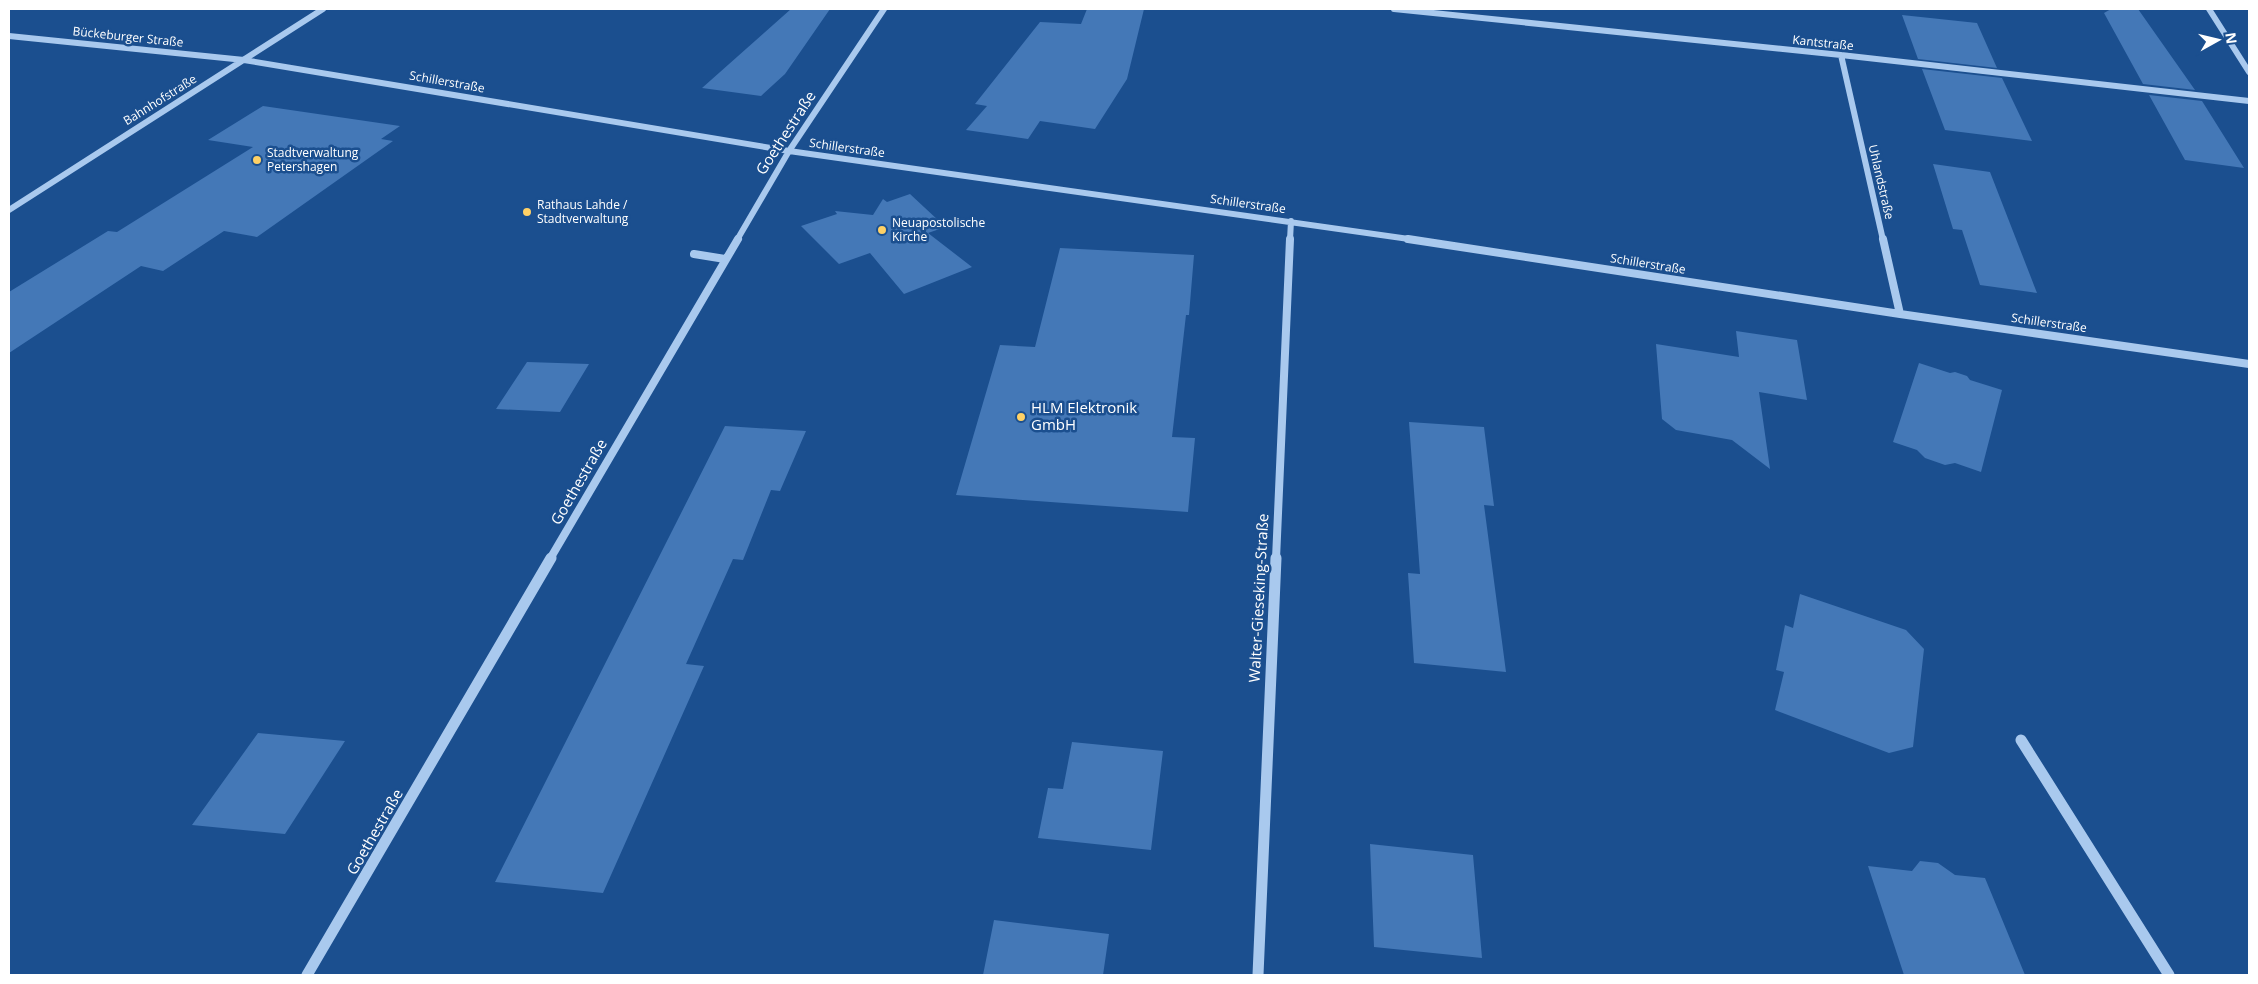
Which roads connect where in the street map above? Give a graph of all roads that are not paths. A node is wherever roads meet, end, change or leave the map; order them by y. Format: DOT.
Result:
graph roads {
  1 [pos="323,9"];
  2 [pos="884,9"];
  3 [pos="1394,9"];
  4 [pos="2209,9"];
  5 [pos="9,36"];
  6 [pos="1842,55"];
  7 [pos="244,60"];
  8 [pos="2249,72"];
  9 [pos="2249,100"];
  10 [pos="789,151"];
  11 [pos="9,210"];
  12 [pos="1291,221"];
  13 [pos="694,254"];
  14 [pos="725,259"];
  15 [pos="1900,314"];
  16 [pos="2249,364"];
  17 [pos="2021,740"];
  18 [pos="307,975"];
  19 [pos="1258,975"];
  20 [pos="2169,975"];
  1 -- 7 [label="street, Bahnhofstraße"];
  2 -- 10 [label="street, Goethestraße"];
  3 -- 6 [label="street, Kantstraße"];
  4 -- 8 [label="street"];
  5 -- 7 [label="street, Bückeburger Straße"];
  6 -- 9 [label="street, Kantstraße"];
  6 -- 15 [label="street, Uhlandstraße"];
  7 -- 10 [label="street, Schillerstraße"];
  7 -- 11 [label="street, Bahnhofstraße"];
  10 -- 12 [label="street, Schillerstraße"];
  10 -- 14 [label="street, Goethestraße"];
  12 -- 15 [label="street, Schillerstraße"];
  12 -- 19 [label="street, Walter-Gieseking-Straße"];
  13 -- 14 [label="street"];
  14 -- 18 [label="street, Goethestraße"];
  15 -- 16 [label="street, Schillerstraße"];
  17 -- 20 [label="street"];
}
